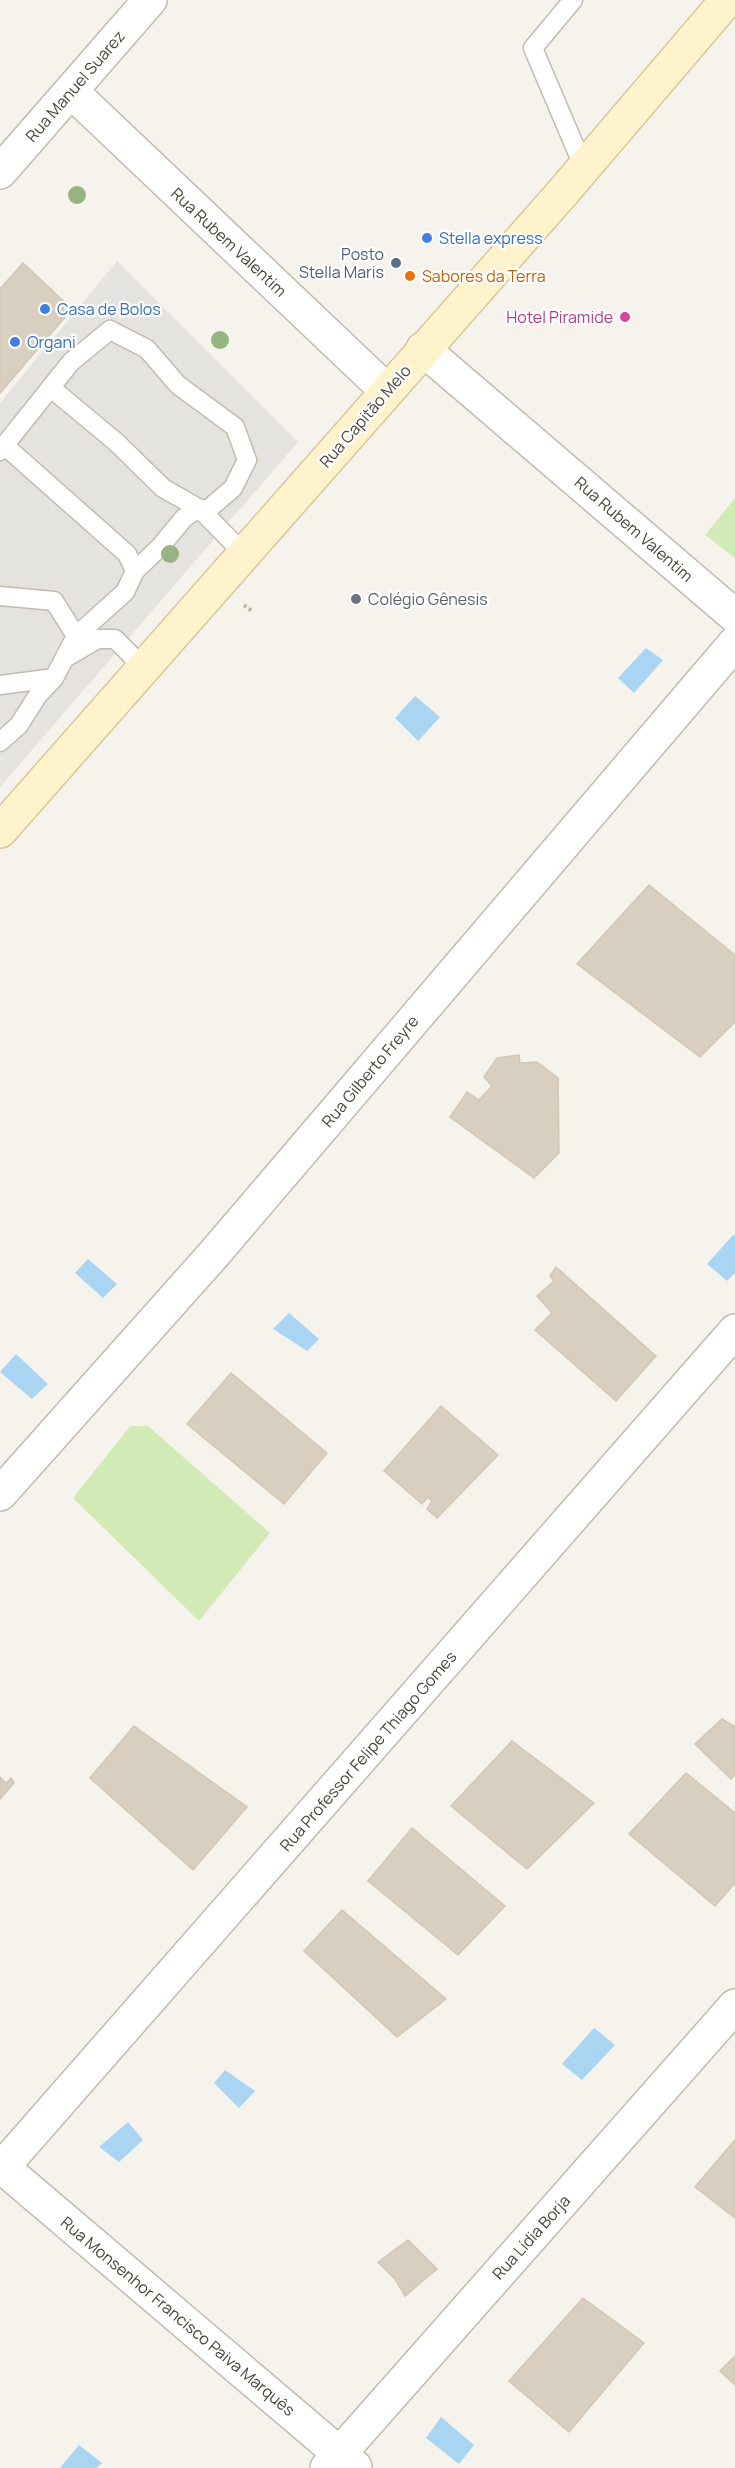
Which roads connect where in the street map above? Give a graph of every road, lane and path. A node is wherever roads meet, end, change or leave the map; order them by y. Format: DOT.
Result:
graph roads {
  1 [pos="150,0"];
  2 [pos="573,0"];
  3 [pos="725,1"];
  4 [pos="72,92"];
  5 [pos="584,168"];
  6 [pos="0,172"];
  7 [pos="423,350"];
  8 [pos="51,388"];
  9 [pos="387,391"];
  10 [pos="2,448"];
  11 [pos="199,508"];
  12 [pos="244,554"];
  13 [pos="135,571"];
  14 [pos="0,596"];
  15 [pos="735,616"];
  16 [pos="76,636"];
  17 [pos="735,643"];
  18 [pos="63,659"];
  19 [pos="144,668"];
  20 [pos="54,678"];
  21 [pos="0,685"];
  22 [pos="0,742"];
  23 [pos="0,831"];
  24 [pos="735,1331"];
  25 [pos="0,1494"];
  26 [pos="735,2006"];
  27 [pos="1,2167"];
  28 [pos="341,2463"];
  1 -- 4 [label="street, Rua Manuel Suarez"];
  2 -- 5 [label="lane"];
  3 -- 5 [label="main road, Rua Capitão Melo"];
  4 -- 6 [label="street, Rua Manuel Suarez"];
  4 -- 9 [label="street, Rua Rubem Valentim"];
  5 -- 7 [label="main road, Rua Capitão Melo"];
  7 -- 9 [label="main road, Rua Capitão Melo"];
  7 -- 15 [label="street, Rua Rubem Valentim"];
  8 -- 10 [label="lane"];
  8 -- 11 [label="lane"];
  8 -- 11 [label="lane"];
  9 -- 12 [label="main road, Rua Capitão Melo"];
  10 -- 13 [label="lane"];
  11 -- 12 [label="lane"];
  11 -- 13 [label="lane"];
  12 -- 19 [label="main road, Rua Capitão Melo"];
  13 -- 16 [label="lane"];
  14 -- 16 [label="lane"];
  16 -- 18 [label="lane"];
  17 -- 25 [label="street, Rua Gilberto Freyre"];
  18 -- 19 [label="lane"];
  18 -- 20 [label="lane"];
  19 -- 23 [label="main road, Rua Capitão Melo"];
  20 -- 21 [label="lane"];
  20 -- 22 [label="lane"];
  24 -- 27 [label="street, Rua Professor Felipe Thiago Gomes"];
  26 -- 28 [label="street, Rua Lídia Borja"];
  27 -- 28 [label="street, Rua Monsenhor Francisco Paiva Marquês"];
}
